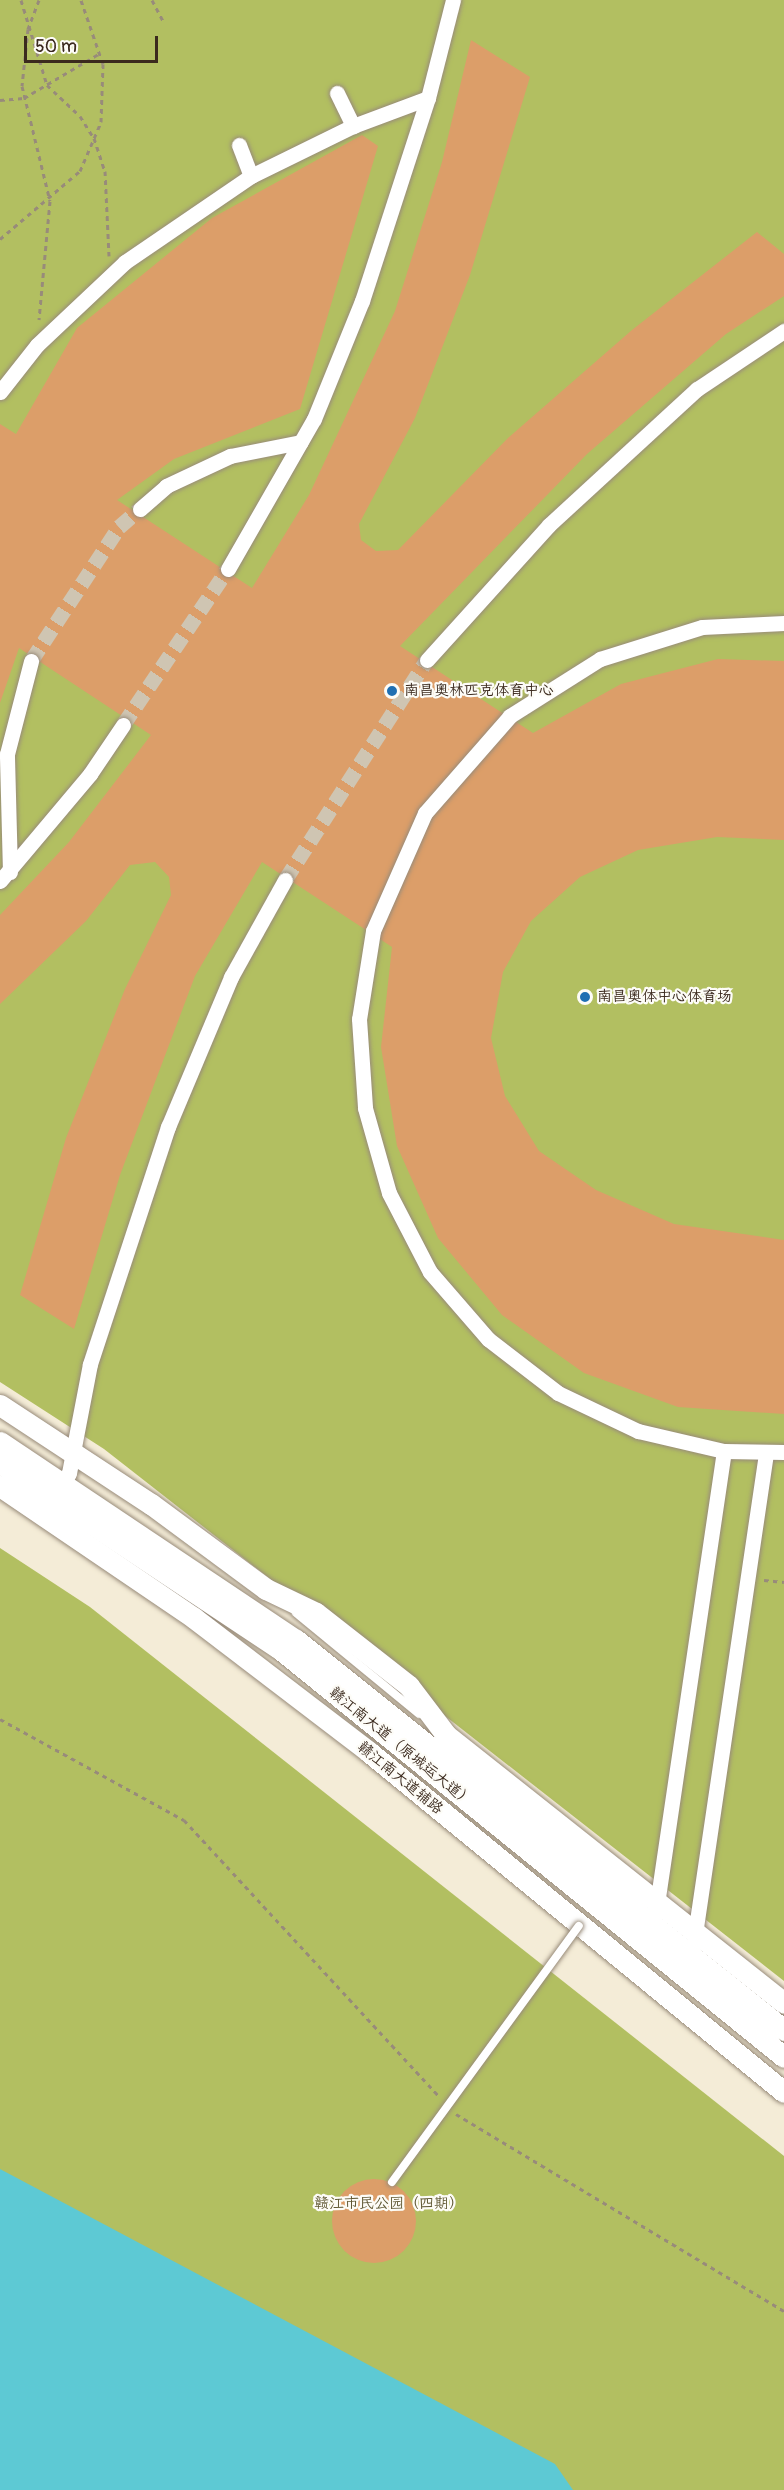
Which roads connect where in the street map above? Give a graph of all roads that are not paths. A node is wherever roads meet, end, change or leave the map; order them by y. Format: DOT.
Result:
graph roads {
  1 [pos="453,0"];
  2 [pos="337,93"];
  3 [pos="428,98"];
  4 [pos="353,126"];
  5 [pos="239,145"];
  6 [pos="251,176"];
  7 [pos="784,331"];
  8 [pos="0,392"];
  9 [pos="301,442"];
  10 [pos="140,509"];
  11 [pos="228,569"];
  12 [pos="784,623"];
  13 [pos="427,660"];
  14 [pos="31,661"];
  15 [pos="123,725"];
  16 [pos="5,876"];
  17 [pos="285,880"];
  18 [pos="0,1405"];
  19 [pos="0,1442"];
  20 [pos="724,1451"];
  21 [pos="784,1452"];
  22 [pos="73,1453"];
  23 [pos="766,1454"];
  24 [pos="0,1463"];
  25 [pos="0,1485"];
  26 [pos="59,1492"];
  27 [pos="657,1902"];
  28 [pos="579,1926"];
  29 [pos="654,1926"];
  30 [pos="695,1932"];
  31 [pos="651,1949"];
  32 [pos="691,1956"];
  33 [pos="688,1979"];
  34 [pos="784,2003"];
  35 [pos="784,2030"];
  36 [pos="784,2057"];
  37 [pos="784,2092"];
  38 [pos="392,2182"];
  1 -- 3 [label="street"];
  2 -- 4 [label="street"];
  3 -- 4 [label="street"];
  3 -- 9 [label="street"];
  4 -- 6 [label="street"];
  5 -- 6 [label="street"];
  6 -- 8 [label="street"];
  7 -- 13 [label="street"];
  9 -- 10 [label="street"];
  9 -- 11 [label="street"];
  12 -- 20 [label="street"];
  14 -- 16 [label="street"];
  15 -- 16 [label="street"];
  17 -- 22 [label="street"];
  18 -- 22 [label="street"];
  19 -- 26 [label="street, 赣江南大道（原城运大道）"];
  20 -- 23 [label="street"];
  20 -- 27 [label="street"];
  21 -- 23 [label="street"];
  22 -- 26 [label="street"];
  22 -- 27 [label="street"];
  23 -- 30 [label="street"];
  24 -- 26 [label="street, 赣江南大道（原城运大道）"];
  25 -- 28 [label="street, 赣江南大道辅路"];
  26 -- 29 [label="street, 赣江南大道（原城运大道）"];
  26 -- 31 [label="street, 赣江南大道（原城运大道）"];
  27 -- 29 [label="street"];
  27 -- 30 [label="street"];
  28 -- 37 [label="street, 赣江南大道辅路"];
  28 -- 38 [label="lane, bridge"];
  29 -- 31 [label="street"];
  29 -- 32 [label="street, 赣江南大道（原城运大道）"];
  30 -- 32 [label="street"];
  30 -- 34 [label="street"];
  31 -- 33 [label="street, 赣江南大道（原城运大道）"];
  32 -- 33 [label="street"];
  32 -- 35 [label="street, 赣江南大道（原城运大道）"];
  33 -- 36 [label="street, 赣江南大道（原城运大道）"];
}
